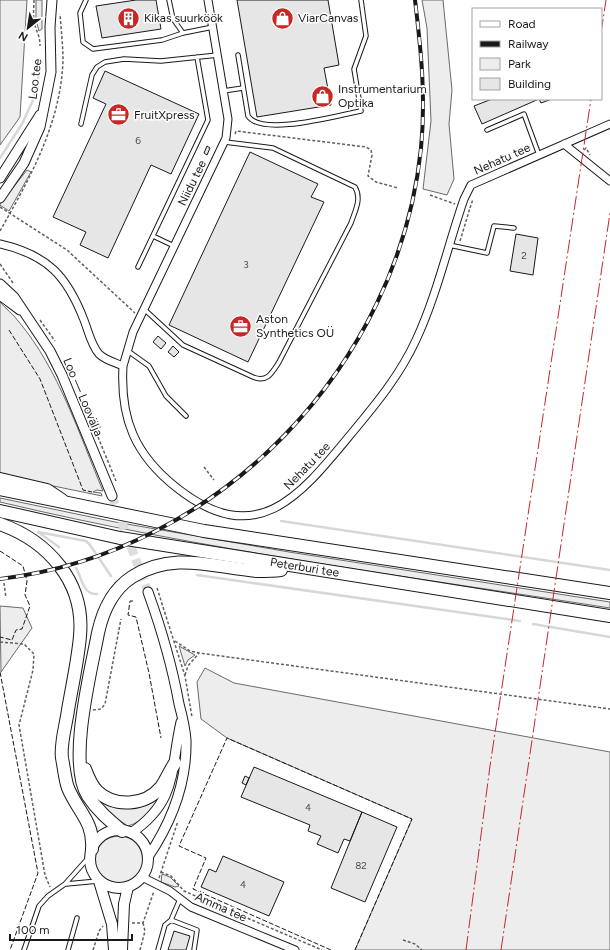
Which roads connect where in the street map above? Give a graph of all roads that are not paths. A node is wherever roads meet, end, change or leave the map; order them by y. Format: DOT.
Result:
graph roads {
  1 [pos="47,0"];
  2 [pos="52,0"];
  3 [pos="86,0"];
  4 [pos="169,0"];
  5 [pos="208,0"];
  6 [pos="361,0"];
  7 [pos="50,27"];
  8 [pos="213,27"];
  9 [pos="183,33"];
  10 [pos="218,55"];
  11 [pos="238,55"];
  12 [pos="196,57"];
  13 [pos="243,88"];
  14 [pos="223,91"];
  15 [pos="43,110"];
  16 [pos="81,124"];
  17 [pos="610,124"];
  18 [pos="487,130"];
  19 [pos="227,142"];
  20 [pos="564,144"];
  21 [pos="539,155"];
  22 [pos="0,178"];
  23 [pos="610,181"];
  24 [pos="0,198"];
  25 [pos="514,228"];
  26 [pos="153,236"];
  27 [pos="0,244"];
  28 [pos="449,245"];
  29 [pos="174,246"];
  30 [pos="138,267"];
  31 [pos="0,284"];
  32 [pos="0,295"];
  33 [pos="144,309"];
  34 [pos="24,313"];
  35 [pos="127,350"];
  36 [pos="123,366"];
  37 [pos="186,416"];
  38 [pos="0,479"];
  39 [pos="0,489"];
  40 [pos="112,496"];
  41 [pos="68,504"];
  42 [pos="0,511"];
  43 [pos="0,524"];
  44 [pos="316,570"];
  45 [pos="153,590"];
  46 [pos="610,593"];
  47 [pos="610,616"];
  48 [pos="182,718"];
  49 [pos="79,755"];
  50 [pos="175,763"];
  51 [pos="127,832"];
  52 [pos="91,852"];
  53 [pos="148,857"];
  54 [pos="142,877"];
  55 [pos="99,881"];
  56 [pos="65,884"];
  57 [pos="128,887"];
  58 [pos="180,899"];
  59 [pos="77,918"];
  60 [pos="171,920"];
  61 [pos="24,950"];
  62 [pos="68,950"];
  63 [pos="114,950"];
  64 [pos="122,950"];
  65 [pos="158,950"];
  66 [pos="194,950"];
  67 [pos="296,950"];
  1 -- 7 [label="street, Loo tee"];
  2 -- 7 [label="street, Loo tee"];
  3 -- 9 [label="lane"];
  4 -- 9 [label="lane"];
  5 -- 8 [label="street, Niidu tee"];
  6 -- 13 [label="lane"];
  7 -- 15 [label="street, Loo tee"];
  8 -- 9 [label="lane"];
  8 -- 10 [label="street, Niidu tee"];
  10 -- 12 [label="lane"];
  10 -- 14 [label="street, Niidu tee"];
  11 -- 13 [label="lane"];
  12 -- 16 [label="lane"];
  12 -- 26 [label="lane"];
  13 -- 14 [label="lane"];
  14 -- 19 [label="street, Niidu tee"];
  15 -- 22 [label="street, Loo tee"];
  15 -- 24 [label="street, Loo tee"];
  17 -- 20 [label="street, Nehatu tee"];
  18 -- 21 [label="lane"];
  19 -- 29 [label="street, Niidu tee"];
  19 -- 33 [label="lane"];
  20 -- 21 [label="street, Nehatu tee"];
  20 -- 23 [label="street"];
  21 -- 28 [label="street, Nehatu tee"];
  25 -- 28 [label="lane"];
  26 -- 29 [label="lane"];
  26 -- 30 [label="lane"];
  27 -- 36 [label="street"];
  28 -- 36 [label="street, Nehatu tee"];
  29 -- 33 [label="street, Niidu tee"];
  31 -- 34 [label="street, Loo — Loovälja"];
  32 -- 34 [label="street, Loo — Loovälja"];
  33 -- 35 [label="street, Niidu tee"];
  34 -- 40 [label="street, Loo — Loovälja"];
  35 -- 36 [label="street, Niidu tee"];
  35 -- 37 [label="lane"];
  38 -- 41 [label="highway"];
  39 -- 41 [label="highway, Peterburi tee"];
  41 -- 46 [label="highway, Peterburi tee"];
  42 -- 44 [label="highway, Peterburi tee"];
  43 -- 52 [label="highway"];
  44 -- 47 [label="highway, Peterburi tee"];
  44 -- 49 [label="highway"];
  45 -- 48 [label="street"];
  48 -- 50 [label="street"];
  48 -- 53 [label="street"];
  49 -- 50 [label="highway"];
  49 -- 51 [label="highway"];
  50 -- 51 [label="street"];
  51 -- 52 [label="main road"];
  51 -- 53 [label="main road"];
  52 -- 55 [label="main road"];
  52 -- 56 [label="lane"];
  53 -- 54 [label="main road"];
  54 -- 57 [label="main road"];
  54 -- 58 [label="street, Ämma tee"];
  55 -- 56 [label="lane"];
  55 -- 57 [label="main road"];
  55 -- 63 [label="main road"];
  56 -- 61 [label="lane"];
  57 -- 64 [label="main road"];
  58 -- 60 [label="lane"];
  58 -- 67 [label="street, Ämma tee"];
  59 -- 62 [label="lane"];
  60 -- 65 [label="lane"];
  60 -- 66 [label="lane"];
}
